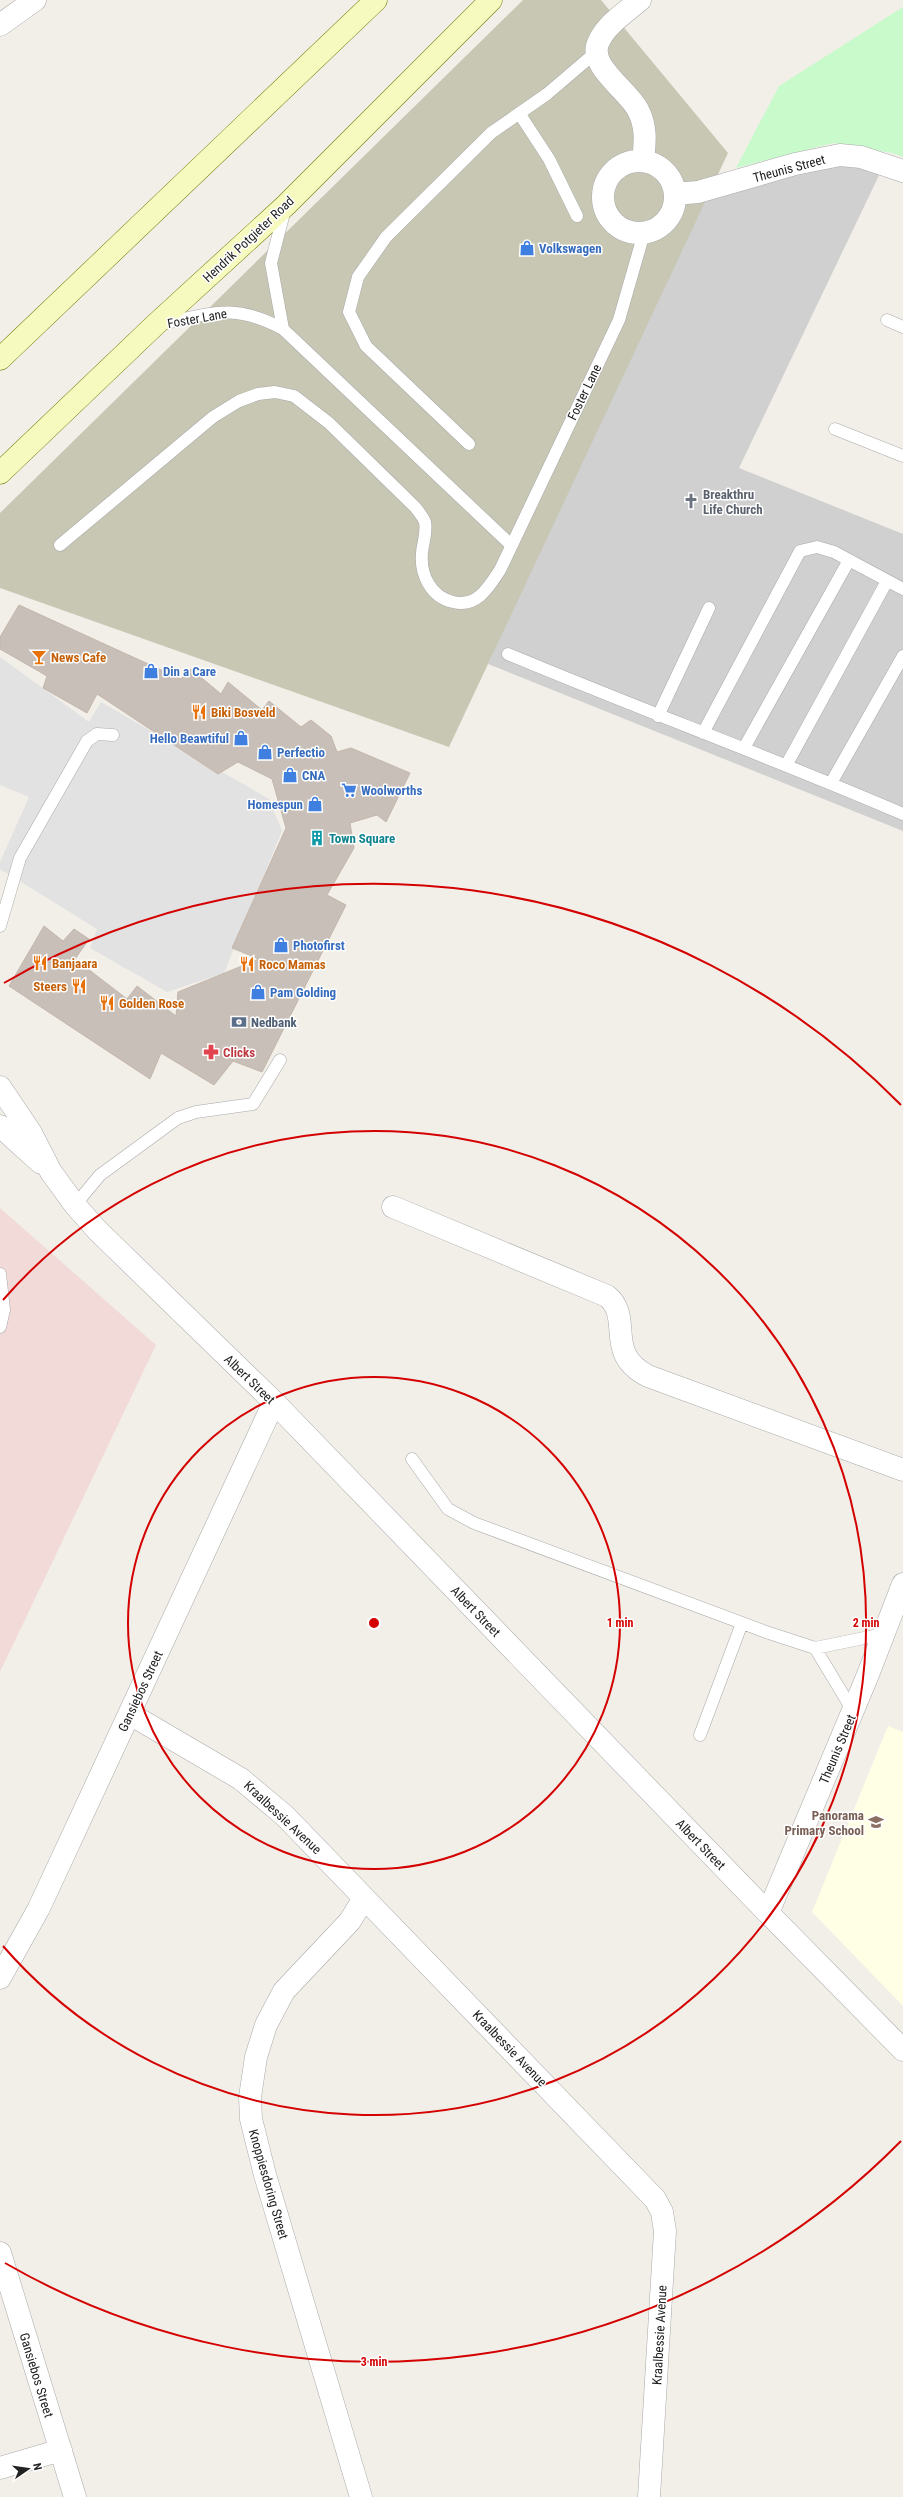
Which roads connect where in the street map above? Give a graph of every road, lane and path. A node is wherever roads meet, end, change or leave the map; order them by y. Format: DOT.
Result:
graph roads {
  1 [pos="35,0"];
  2 [pos="376,0"];
  3 [pos="491,0"];
  4 [pos="640,0"];
  5 [pos="2,18"];
  6 [pos="595,53"];
  7 [pos="519,113"];
  8 [pos="644,161"];
  9 [pos="903,171"];
  10 [pos="675,194"];
  11 [pos="286,205"];
  12 [pos="577,216"];
  13 [pos="644,234"];
  14 [pos="887,320"];
  15 [pos="155,325"];
  16 [pos="903,327"];
  17 [pos="283,329"];
  18 [pos="0,359"];
  19 [pos="835,429"];
  20 [pos="469,444"];
  21 [pos="903,456"];
  22 [pos="0,473"];
  23 [pos="60,545"];
  24 [pos="511,546"];
  25 [pos="848,562"];
  26 [pos="888,581"];
  27 [pos="903,589"];
  28 [pos="709,608"];
  29 [pos="508,654"];
  30 [pos="903,656"];
  31 [pos="658,716"];
  32 [pos="703,733"];
  33 [pos="113,735"];
  34 [pos="744,748"];
  35 [pos="787,764"];
  36 [pos="831,783"];
  37 [pos="903,814"];
  38 [pos="0,926"];
  39 [pos="280,1060"];
  40 [pos="0,1087"];
  41 [pos="0,1126"];
  42 [pos="51,1172"];
  43 [pos="75,1205"];
  44 [pos="393,1207"];
  45 [pos="0,1274"];
  46 [pos="0,1327"];
  47 [pos="274,1402"];
  48 [pos="412,1459"];
  49 [pos="903,1470"];
  50 [pos="903,1584"];
  51 [pos="742,1623"];
  52 [pos="884,1634"];
  53 [pos="815,1648"];
  54 [pos="853,1711"];
  55 [pos="130,1714"];
  56 [pos="700,1735"];
  57 [pos="364,1898"];
  58 [pos="768,1914"];
  59 [pos="0,1978"];
  60 [pos="903,2050"];
  61 [pos="0,2253"];
  62 [pos="5,2290"];
  63 [pos="61,2450"];
  64 [pos="0,2468"];
  65 [pos="75,2497"];
  66 [pos="361,2497"];
  67 [pos="649,2497"];
  1 -- 5 [label="street"];
  2 -- 18 [label="main road"];
  3 -- 11 [label="main road, Hendrik Potgieter Road"];
  4 -- 6 [label="street"];
  6 -- 7 [label="lane"];
  6 -- 8 [label="street"];
  7 -- 12 [label="lane"];
  7 -- 20 [label="lane"];
  8 -- 10 [label="street"];
  8 -- 13 [label="street"];
  9 -- 10 [label="street, Theunis Street"];
  10 -- 13 [label="street"];
  11 -- 15 [label="main road, Hendrik Potgieter Road"];
  11 -- 17 [label="lane"];
  13 -- 24 [label="lane, Foster Lane"];
  14 -- 16 [label="lane"];
  15 -- 17 [label="lane, Foster Lane"];
  15 -- 22 [label="main road, Hendrik Potgieter Road"];
  17 -- 24 [label="lane, Foster Lane"];
  19 -- 21 [label="lane"];
  23 -- 24 [label="lane, Foster Lane"];
  25 -- 26 [label="lane"];
  25 -- 32 [label="lane"];
  25 -- 34 [label="lane"];
  26 -- 27 [label="lane"];
  26 -- 35 [label="lane"];
  28 -- 31 [label="lane"];
  29 -- 31 [label="lane"];
  30 -- 36 [label="lane"];
  31 -- 32 [label="lane"];
  32 -- 34 [label="lane"];
  33 -- 38 [label="lane"];
  34 -- 35 [label="lane"];
  35 -- 36 [label="lane"];
  36 -- 37 [label="lane"];
  39 -- 43 [label="lane"];
  40 -- 42 [label="street, Albert Street"];
  41 -- 42 [label="street, Albert Street"];
  42 -- 43 [label="street, Albert Street"];
  43 -- 47 [label="street, Albert Street"];
  44 -- 49 [label="street"];
  45 -- 46 [label="lane"];
  47 -- 55 [label="street, Gansiebos Street"];
  47 -- 58 [label="street, Albert Street"];
  48 -- 51 [label="lane"];
  50 -- 52 [label="street, Theunis Street"];
  51 -- 53 [label="lane"];
  51 -- 56 [label="lane"];
  52 -- 53 [label="lane"];
  52 -- 54 [label="street, Theunis Street"];
  53 -- 54 [label="lane"];
  54 -- 58 [label="street, Theunis Street"];
  55 -- 57 [label="street, Kraalbessie Avenue"];
  55 -- 59 [label="street, Gansiebos Street"];
  57 -- 66 [label="street, Knoppiesdoring Street"];
  57 -- 67 [label="street, Kraalbessie Avenue"];
  58 -- 60 [label="street, Albert Street"];
  61 -- 62 [label="street, Gansiebos Street"];
  62 -- 63 [label="street, Gansiebos Street"];
  63 -- 64 [label="street"];
  63 -- 65 [label="street, Gansiebos Street"];
}
